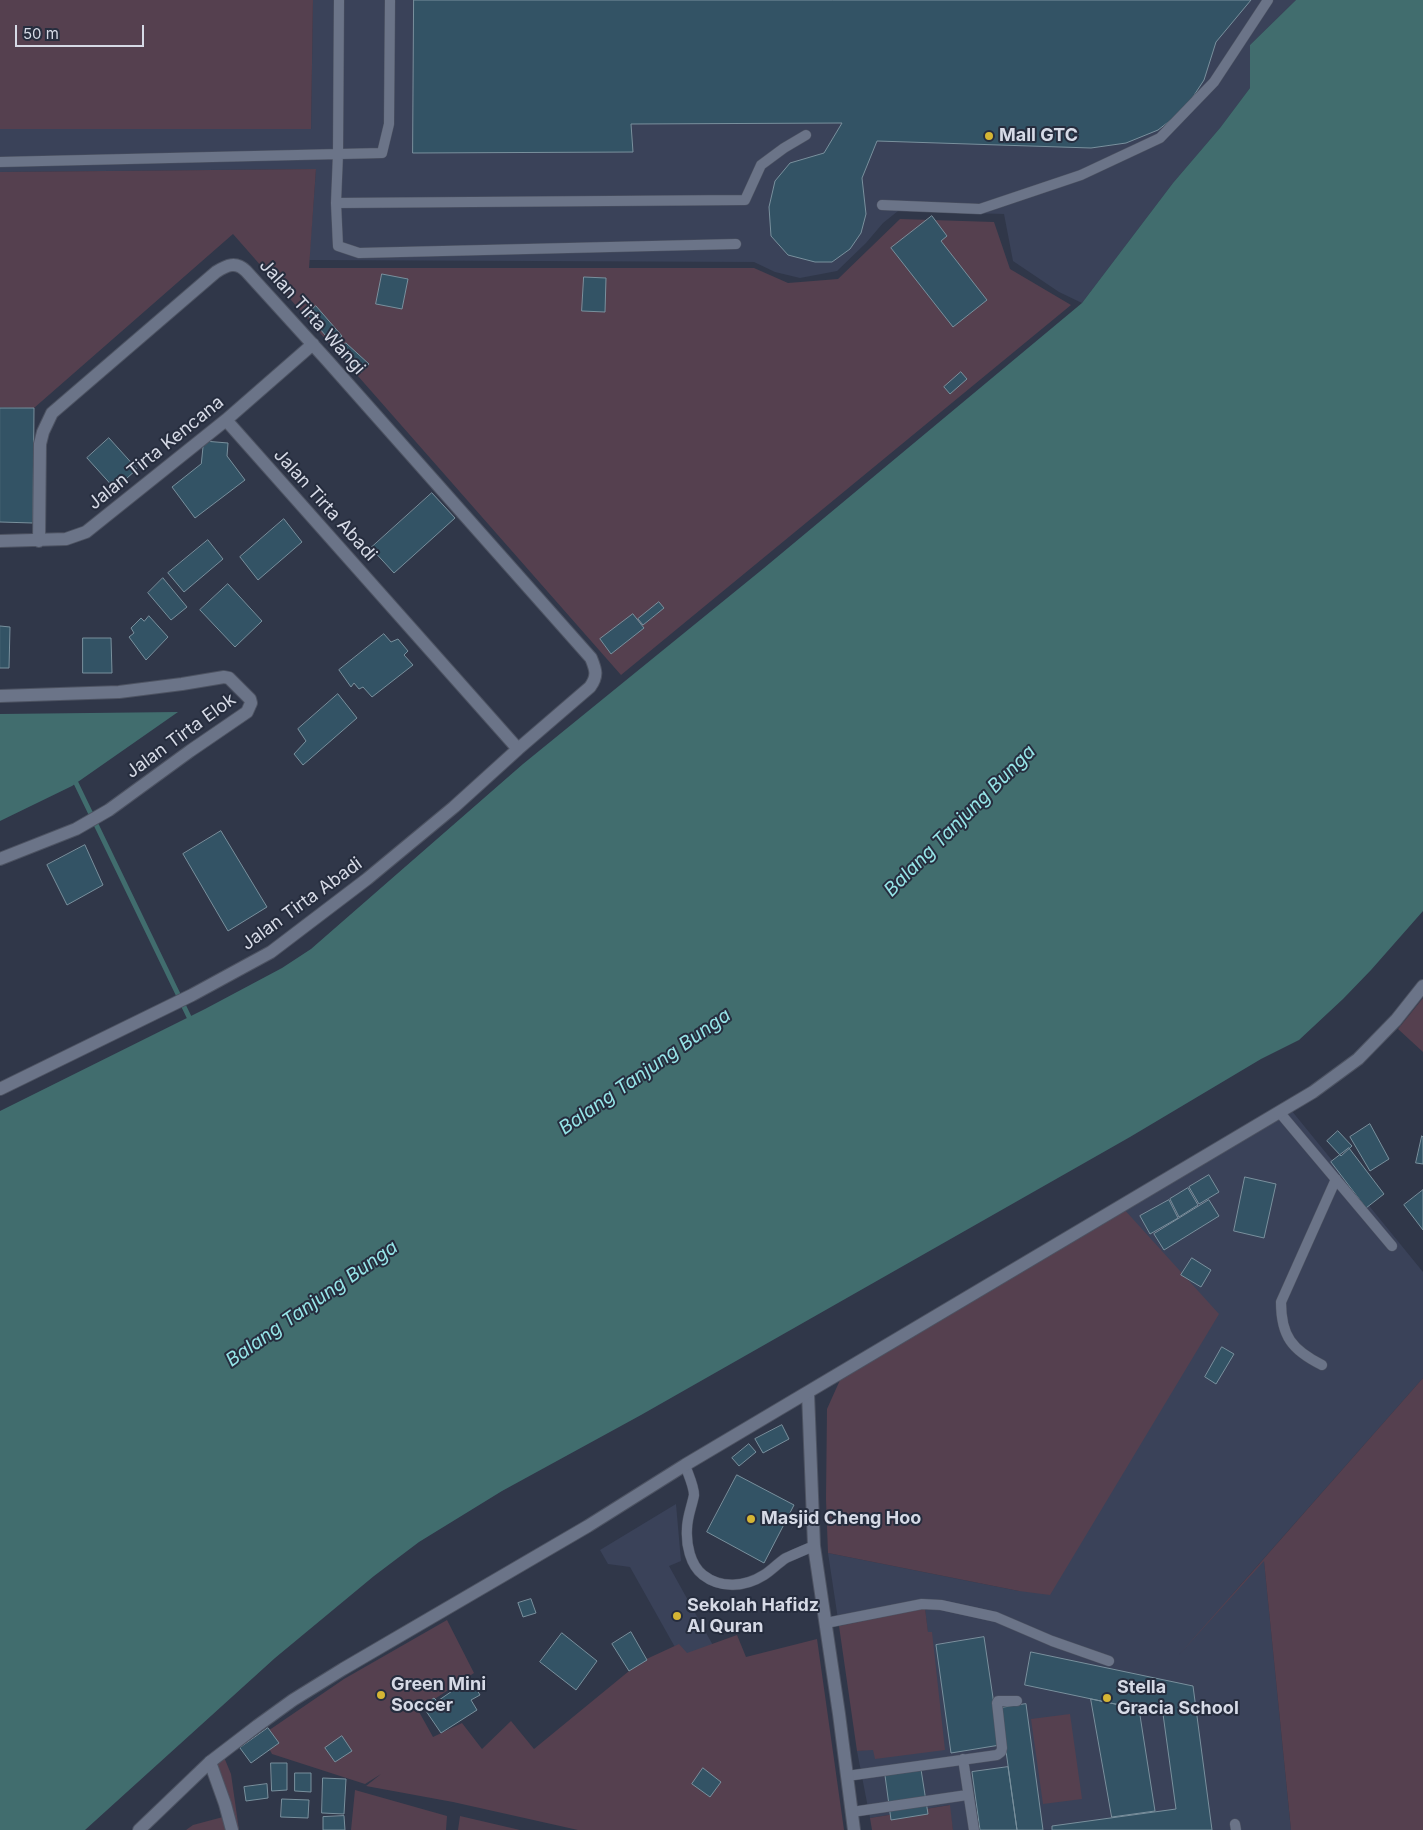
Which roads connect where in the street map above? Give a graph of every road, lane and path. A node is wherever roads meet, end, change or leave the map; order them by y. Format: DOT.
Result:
graph roads {
  1 [pos="340,0"];
  2 [pos="390,0"];
  3 [pos="1268,0"];
  4 [pos="806,135"];
  5 [pos="338,154"];
  6 [pos="0,162"];
  7 [pos="336,203"];
  8 [pos="882,205"];
  9 [pos="736,244"];
  10 [pos="313,344"];
  11 [pos="226,420"];
  12 [pos="39,541"];
  13 [pos="0,542"];
  14 [pos="597,676"];
  15 [pos="0,696"];
  16 [pos="518,748"];
  17 [pos="0,859"];
  18 [pos="1423,986"];
  19 [pos="0,1089"];
  20 [pos="1280,1113"];
  21 [pos="1336,1179"];
  22 [pos="1392,1246"];
  23 [pos="1322,1364"];
  24 [pos="808,1393"];
  25 [pos="685,1466"];
  26 [pos="814,1546"];
  27 [pos="826,1623"];
  28 [pos="1109,1661"];
  29 [pos="1017,1702"];
  30 [pos="963,1759"];
  31 [pos="210,1762"];
  32 [pos="847,1776"];
  33 [pos="967,1795"];
  34 [pos="852,1812"];
  35 [pos="139,1830"];
  36 [pos="232,1830"];
  37 [pos="854,1830"];
  38 [pos="974,1830"];
  1 -- 5 [label="lane"];
  2 -- 5 [label="lane"];
  3 -- 8 [label="lane"];
  4 -- 7 [label="lane"];
  5 -- 6 [label="lane"];
  5 -- 7 [label="lane"];
  7 -- 9 [label="lane"];
  10 -- 11 [label="street, Jalan Tirta Kencana"];
  10 -- 12 [label="street, Jalan Tirta Wangi"];
  10 -- 14 [label="street, Jalan Tirta Wangi"];
  11 -- 12 [label="street, Jalan Tirta Kencana"];
  11 -- 16 [label="street, Jalan Tirta Abadi"];
  12 -- 13 [label="street, Jalan Tirta Kencana"];
  14 -- 16 [label="street, Jalan Tirta Abadi"];
  15 -- 17 [label="street, Jalan Tirta Elok"];
  16 -- 19 [label="street, Jalan Tirta Abadi"];
  18 -- 20 [label="street"];
  20 -- 21 [label="lane"];
  20 -- 24 [label="street"];
  21 -- 22 [label="lane"];
  21 -- 23 [label="lane"];
  24 -- 25 [label="street"];
  24 -- 26 [label="street"];
  25 -- 26 [label="lane"];
  25 -- 31 [label="street"];
  26 -- 27 [label="street"];
  27 -- 28 [label="lane"];
  27 -- 32 [label="street"];
  29 -- 30 [label="lane"];
  30 -- 32 [label="lane"];
  30 -- 33 [label="lane"];
  31 -- 35 [label="street"];
  31 -- 36 [label="street"];
  32 -- 34 [label="street"];
  33 -- 34 [label="lane"];
  33 -- 38 [label="lane"];
  34 -- 37 [label="street"];
}
